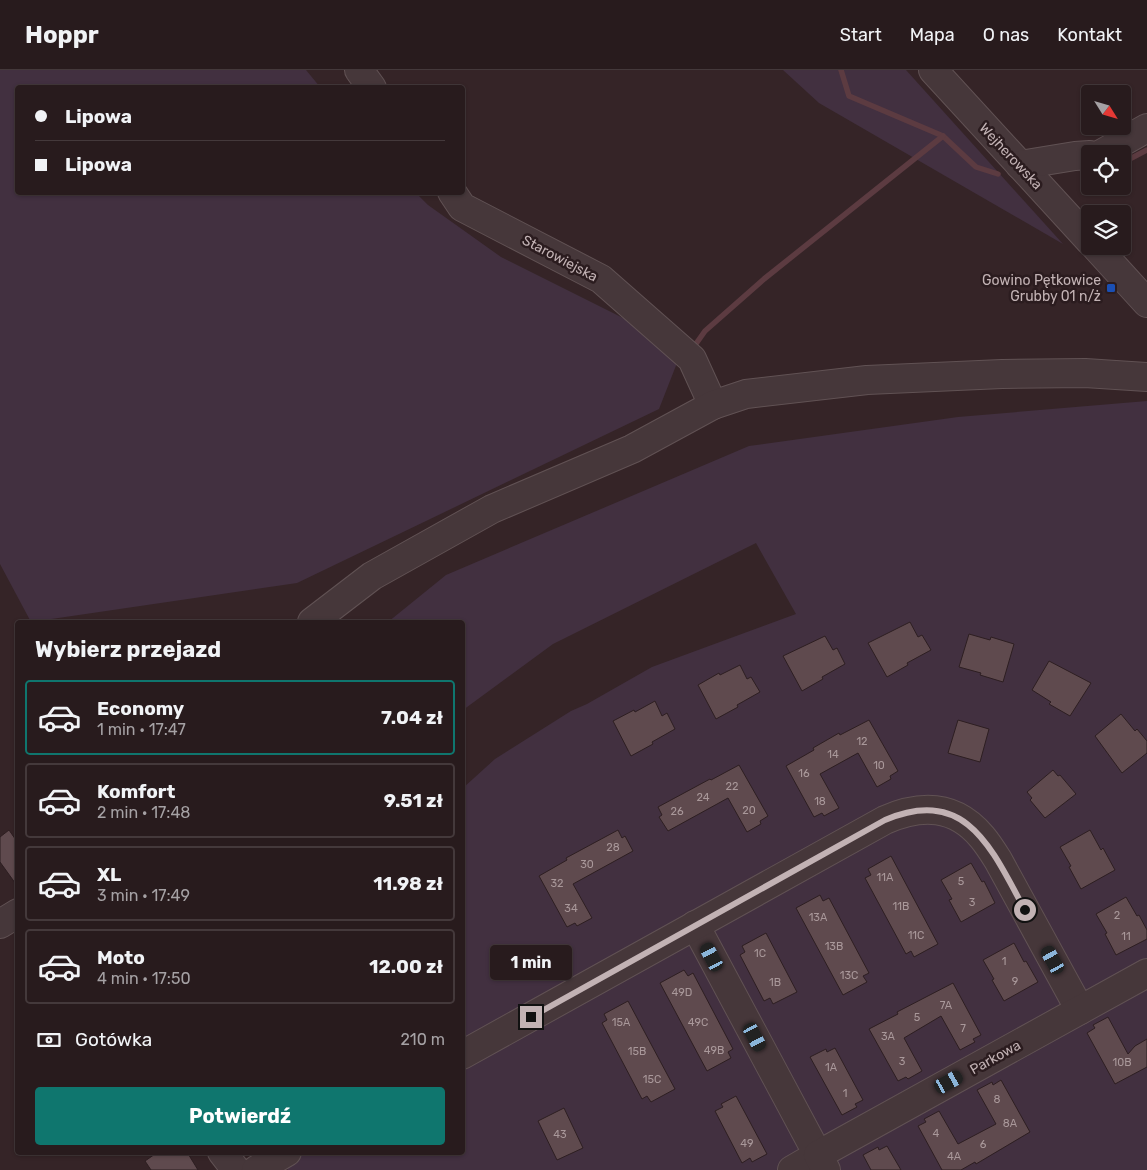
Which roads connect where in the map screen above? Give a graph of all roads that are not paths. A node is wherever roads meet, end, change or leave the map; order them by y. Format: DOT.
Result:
graph roads {
  1 [pos="359,70"];
  2 [pos="932,70"];
  3 [pos="370,85"];
  4 [pos="1147,128"];
  5 [pos="1117,145"];
  6 [pos="1081,156"];
  7 [pos="1020,165"];
  8 [pos="454,195"];
  9 [pos="1081,231"];
  10 [pos="1103,255"];
  11 [pos="1147,303"];
  12 [pos="1147,377"];
  13 [pos="713,405"];
  14 [pos="315,620"];
  15 [pos="15,915"];
  16 [pos="0,924"];
  17 [pos="695,925"];
  18 [pos="1147,973"];
  19 [pos="1080,1010"];
  20 [pos="465,1053"];
  21 [pos="224,1155"];
  22 [pos="282,1155"];
  23 [pos="822,1163"];
  24 [pos="236,1170"];
  25 [pos="256,1170"];
  26 [pos="792,1170"];
  1 -- 3 [label="street"];
  2 -- 7 [label="street, Wejherowska"];
  4 -- 5 [label="street"];
  6 -- 7 [label="street"];
  7 -- 9 [label="street, Wejherowska"];
  8 -- 13 [label="street, Starowiejska"];
  10 -- 11 [label="street"];
  12 -- 13 [label="street"];
  13 -- 14 [label="street"];
  15 -- 16 [label="street"];
  17 -- 19 [label="street"];
  17 -- 20 [label="street"];
  17 -- 23 [label="street"];
  18 -- 19 [label="street, Parkowa"];
  19 -- 23 [label="street, Parkowa"];
  21 -- 24 [label="street"];
  22 -- 25 [label="street"];
  23 -- 26 [label="street, Parkowa"];
}
